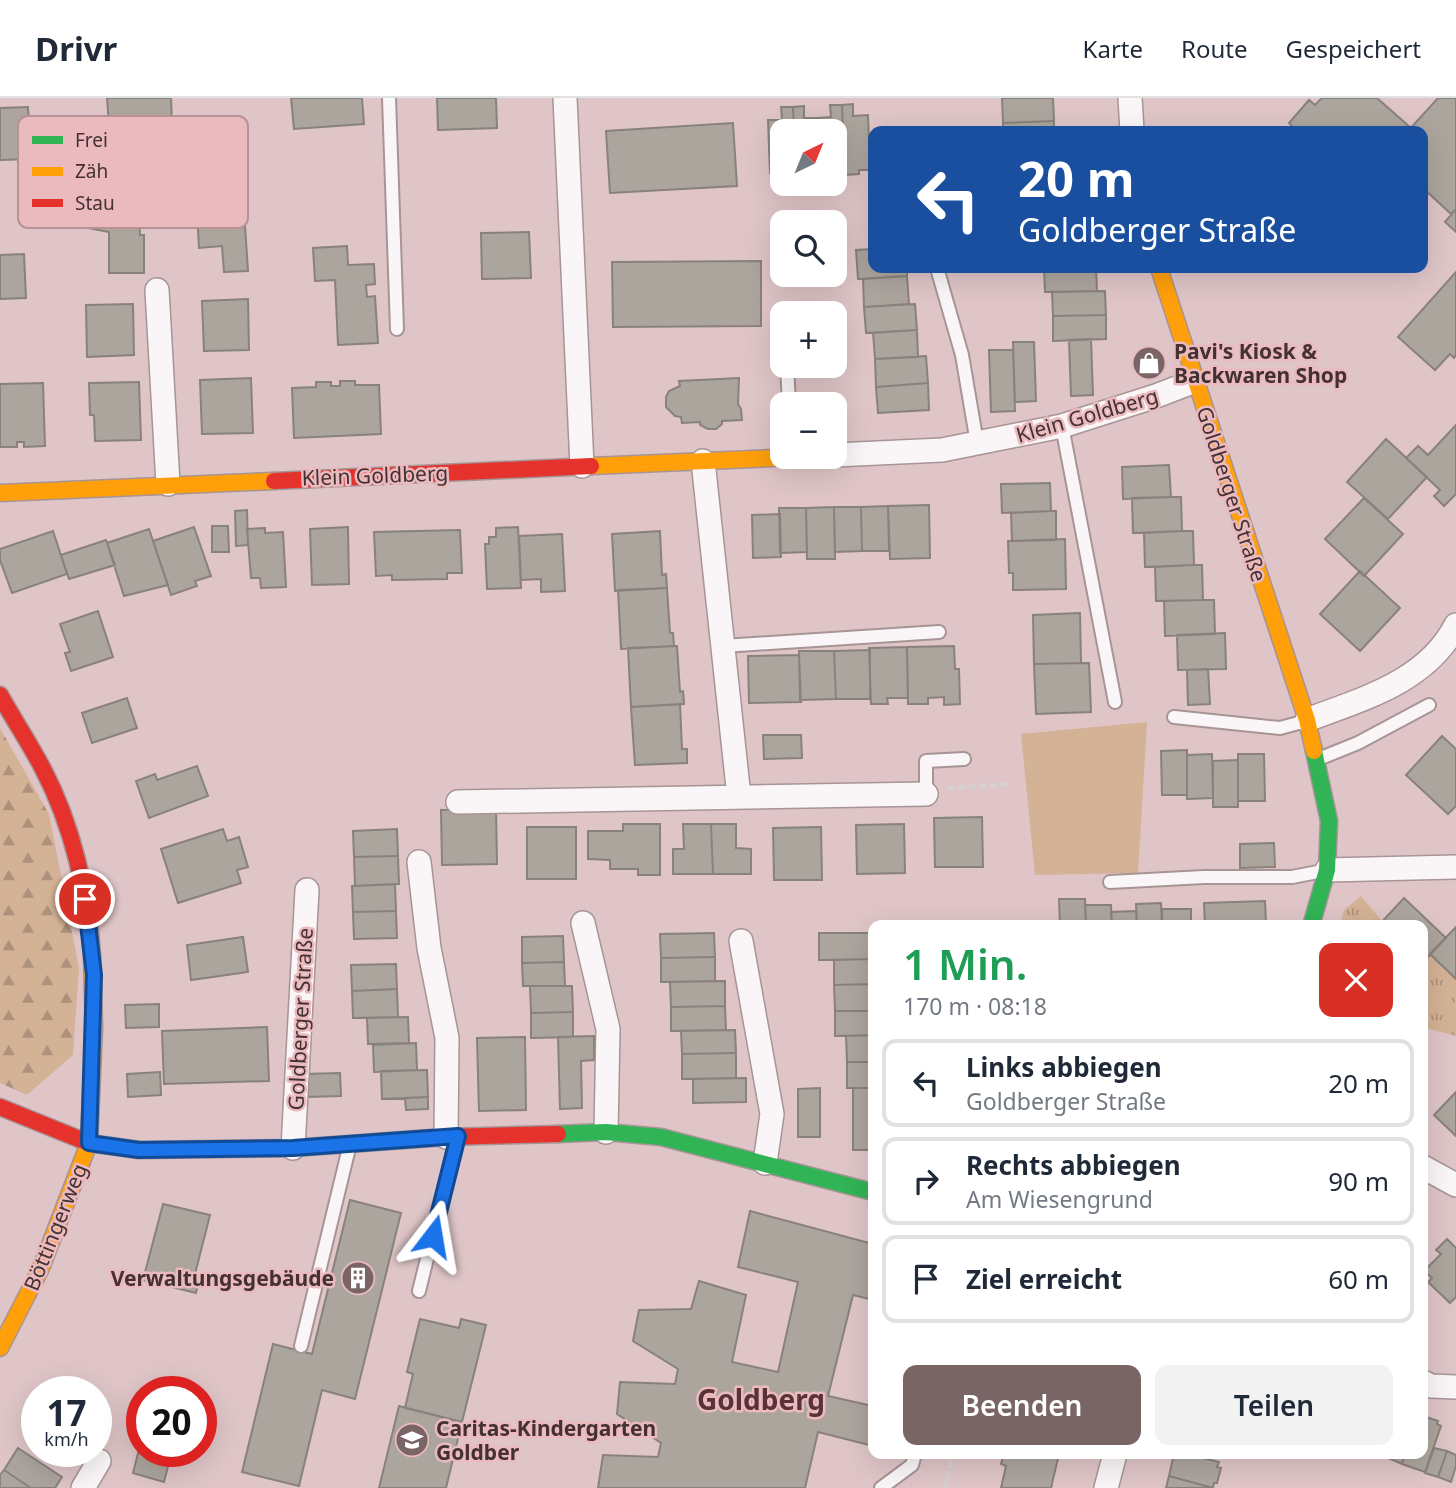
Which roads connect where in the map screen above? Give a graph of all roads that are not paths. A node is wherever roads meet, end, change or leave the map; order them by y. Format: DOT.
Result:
graph roads {
  1 [pos="389,98"];
  2 [pos="565,98"];
  3 [pos="1130,98"];
  4 [pos="1132,126"];
  5 [pos="938,273"];
  6 [pos="1162,273"];
  7 [pos="157,290"];
  8 [pos="397,329"];
  9 [pos="1195,381"];
  10 [pos="1062,426"];
  11 [pos="977,443"];
  12 [pos="847,454"];
  13 [pos="770,458"];
  14 [pos="703,461"];
  15 [pos="582,466"];
  16 [pos="169,484"];
  17 [pos="0,493"];
  18 [pos="1456,625"];
  19 [pos="939,632"];
  20 [pos="723,646"];
  21 [pos="0,695"];
  22 [pos="1115,702"];
  23 [pos="1429,705"];
  24 [pos="1174,717"];
  25 [pos="1307,720"];
  26 [pos="964,759"];
  27 [pos="1316,761"];
  28 [pos="926,794"];
  29 [pos="739,797"];
  30 [pos="458,802"];
  31 [pos="419,862"];
  32 [pos="1456,867"];
  33 [pos="1327,870"];
  34 [pos="1110,882"];
  35 [pos="307,890"];
  36 [pos="1313,920"];
  37 [pos="583,923"];
  38 [pos="741,941"];
  39 [pos="0,1107"];
  40 [pos="606,1132"];
  41 [pos="452,1137"];
  42 [pos="89,1143"];
  43 [pos="350,1144"];
  44 [pos="293,1148"];
  45 [pos="765,1163"];
  46 [pos="1428,1170"];
  47 [pos="1456,1185"];
  48 [pos="868,1191"];
  49 [pos="419,1291"];
  50 [pos="25,1301"];
  51 [pos="5,1306"];
  52 [pos="302,1346"];
  53 [pos="0,1348"];
  54 [pos="1428,1384"];
  55 [pos="1456,1387"];
  56 [pos="914,1459"];
  57 [pos="1114,1459"];
  58 [pos="95,1467"];
  59 [pos="83,1488"];
  60 [pos="881,1488"];
  61 [pos="1106,1488"];
  1 -- 8 [label="lane"];
  2 -- 15 [label="street"];
  3 -- 4 [label="street"];
  5 -- 11 [label="lane"];
  6 -- 9 [label="street, Goldberger Straße"];
  7 -- 16 [label="street"];
  9 -- 10 [label="street, Klein Goldberg"];
  9 -- 25 [label="street, Goldberger Straße"];
  10 -- 11 [label="street, Klein Goldberg"];
  10 -- 22 [label="lane"];
  11 -- 12 [label="street, Klein Goldberg"];
  13 -- 14 [label="street, Klein Goldberg"];
  14 -- 15 [label="street, Klein Goldberg"];
  14 -- 20 [label="street"];
  15 -- 16 [label="street, Klein Goldberg"];
  16 -- 17 [label="street, Klein Goldberg"];
  18 -- 25 [label="street"];
  19 -- 20 [label="lane"];
  20 -- 29 [label="street"];
  21 -- 42 [label="street, Böttingerweg"];
  23 -- 27 [label="lane"];
  24 -- 25 [label="lane"];
  25 -- 27 [label="street, Goldberger Straße"];
  26 -- 28 [label="lane"];
  27 -- 33 [label="street, Goldberger Straße"];
  28 -- 29 [label="street"];
  29 -- 30 [label="street"];
  31 -- 41 [label="street"];
  32 -- 33 [label="street"];
  33 -- 34 [label="lane"];
  33 -- 36 [label="street, Goldberger Straße"];
  35 -- 44 [label="street, Goldberger Straße"];
  37 -- 40 [label="street"];
  38 -- 45 [label="street"];
  39 -- 42 [label="street"];
  40 -- 41 [label="street"];
  40 -- 45 [label="street"];
  41 -- 43 [label="street"];
  41 -- 49 [label="lane"];
  42 -- 44 [label="street"];
  42 -- 50 [label="street, Böttingerweg"];
  43 -- 44 [label="street"];
  43 -- 52 [label="lane"];
  45 -- 48 [label="street"];
  46 -- 47 [label="street"];
  50 -- 51 [label="lane"];
  50 -- 53 [label="street, Böttingerweg"];
  54 -- 55 [label="street"];
  56 -- 60 [label="lane"];
  57 -- 61 [label="street"];
  58 -- 59 [label="street"];
}
